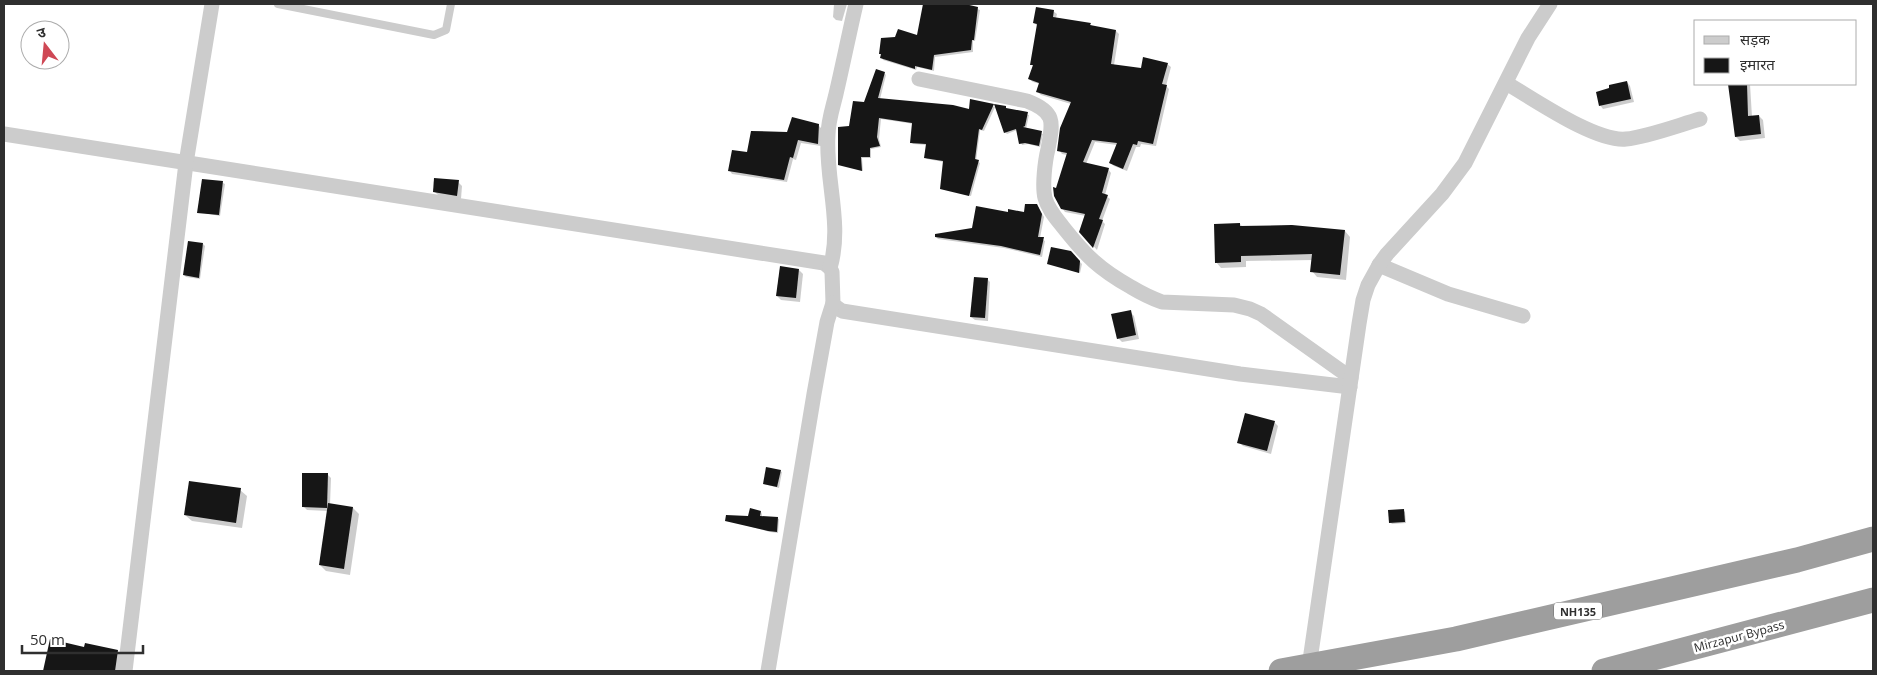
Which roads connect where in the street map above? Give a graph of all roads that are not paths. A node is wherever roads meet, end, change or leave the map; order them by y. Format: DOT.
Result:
graph roads {
  1 [pos="212,4"];
  2 [pos="278,4"];
  3 [pos="451,4"];
  4 [pos="856,4"];
  5 [pos="1550,4"];
  6 [pos="919,79"];
  7 [pos="1506,83"];
  8 [pos="1700,118"];
  9 [pos="4,134"];
  10 [pos="186,163"];
  11 [pos="1379,265"];
  12 [pos="830,268"];
  13 [pos="833,303"];
  14 [pos="1523,316"];
  15 [pos="1350,383"];
  16 [pos="1873,539"];
  17 [pos="1873,600"];
  18 [pos="1310,667"];
  19 [pos="125,671"];
  20 [pos="768,671"];
  21 [pos="1281,671"];
  22 [pos="1604,671"];
  1 -- 10 [label="street"];
  2 -- 3 [label="lane"];
  4 -- 12 [label="street"];
  5 -- 7 [label="street"];
  6 -- 15 [label="street"];
  7 -- 8 [label="street"];
  7 -- 11 [label="street"];
  9 -- 10 [label="street"];
  10 -- 12 [label="street"];
  10 -- 19 [label="street"];
  11 -- 14 [label="street"];
  11 -- 15 [label="street"];
  12 -- 13 [label="street"];
  13 -- 15 [label="street"];
  13 -- 20 [label="street"];
  15 -- 18 [label="street"];
  16 -- 18 [label="highway, NH135"];
  17 -- 22 [label="highway, Mirzapur Bypass"];
  18 -- 21 [label="highway, NH135"];
}
